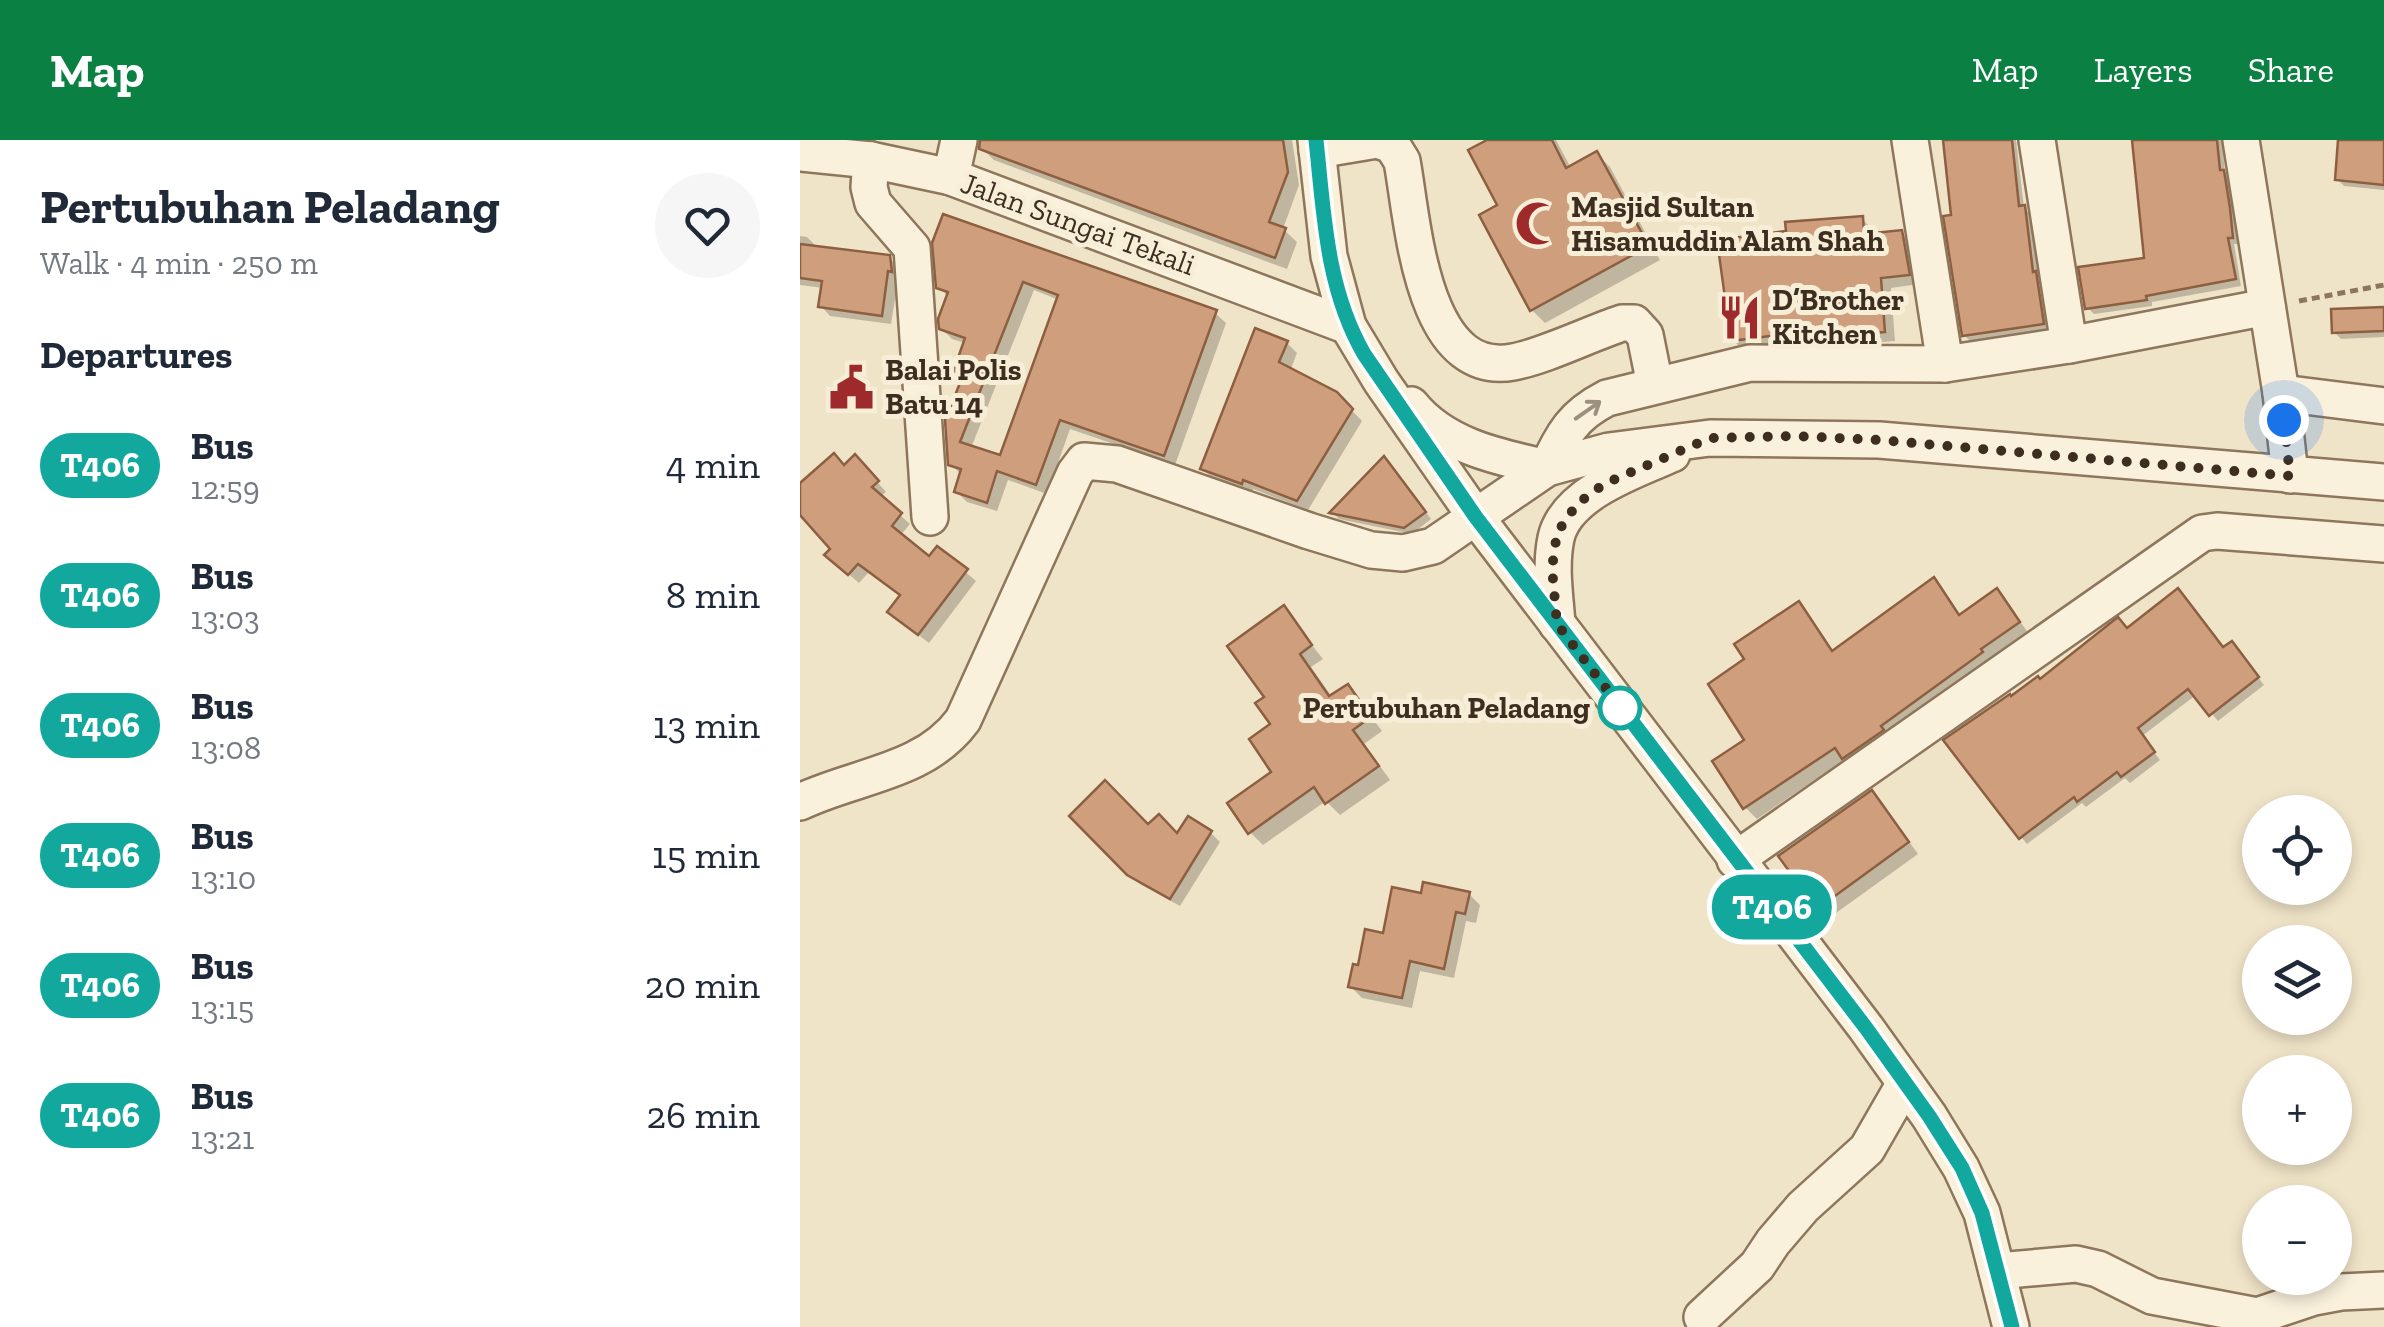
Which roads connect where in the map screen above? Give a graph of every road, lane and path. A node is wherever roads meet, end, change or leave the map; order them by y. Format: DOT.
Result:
graph roads {
  1 [pos="959,140"];
  2 [pos="1910,140"];
  3 [pos="2036,140"];
  4 [pos="2240,140"];
  5 [pos="1316,145"];
  6 [pos="800,153"];
  7 [pos="871,160"];
  8 [pos="951,176"];
  9 [pos="2384,285"];
  10 [pos="2268,307"];
  11 [pos="1348,326"];
  12 [pos="2069,345"];
  13 [pos="1944,364"];
  14 [pos="1655,385"];
  15 [pos="2281,392"];
  16 [pos="2384,406"];
  17 [pos="1710,438"];
  18 [pos="1547,468"];
  19 [pos="2290,476"];
  20 [pos="2384,482"];
  21 [pos="1475,516"];
  22 [pos="930,517"];
  23 [pos="2384,544"];
  24 [pos="1557,624"];
  25 [pos="800,802"];
  26 [pos="1734,860"];
  27 [pos="1905,1083"];
  28 [pos="1997,1271"];
  29 [pos="2384,1290"];
  30 [pos="1702,1317"];
  31 [pos="2260,1322"];
  32 [pos="2012,1327"];
  1 -- 8 [label="street"];
  2 -- 13 [label="street"];
  3 -- 12 [label="street"];
  4 -- 10 [label="street"];
  5 -- 11 [label="street"];
  5 -- 14 [label="street"];
  6 -- 7 [label="street, Jalan Sungai Tekali"];
  7 -- 8 [label="street, Jalan Sungai Tekali"];
  7 -- 22 [label="street"];
  8 -- 11 [label="street, Jalan Sungai Tekali"];
  9 -- 10 [label="path"];
  10 -- 12 [label="street"];
  10 -- 15 [label="street"];
  11 -- 18 [label="street"];
  11 -- 21 [label="street"];
  12 -- 13 [label="street"];
  13 -- 14 [label="street"];
  18 -- 14 [label="street, one-way"];
  15 -- 16 [label="street"];
  15 -- 19 [label="street"];
  17 -- 18 [label="street"];
  17 -- 19 [label="street"];
  17 -- 24 [label="street"];
  18 -- 21 [label="street"];
  19 -- 20 [label="street"];
  21 -- 24 [label="street"];
  21 -- 25 [label="street"];
  23 -- 26 [label="street"];
  24 -- 26 [label="street"];
  26 -- 27 [label="street"];
  27 -- 28 [label="street"];
  27 -- 30 [label="street"];
  28 -- 31 [label="street"];
  28 -- 32 [label="street"];
  29 -- 31 [label="street"];
}
